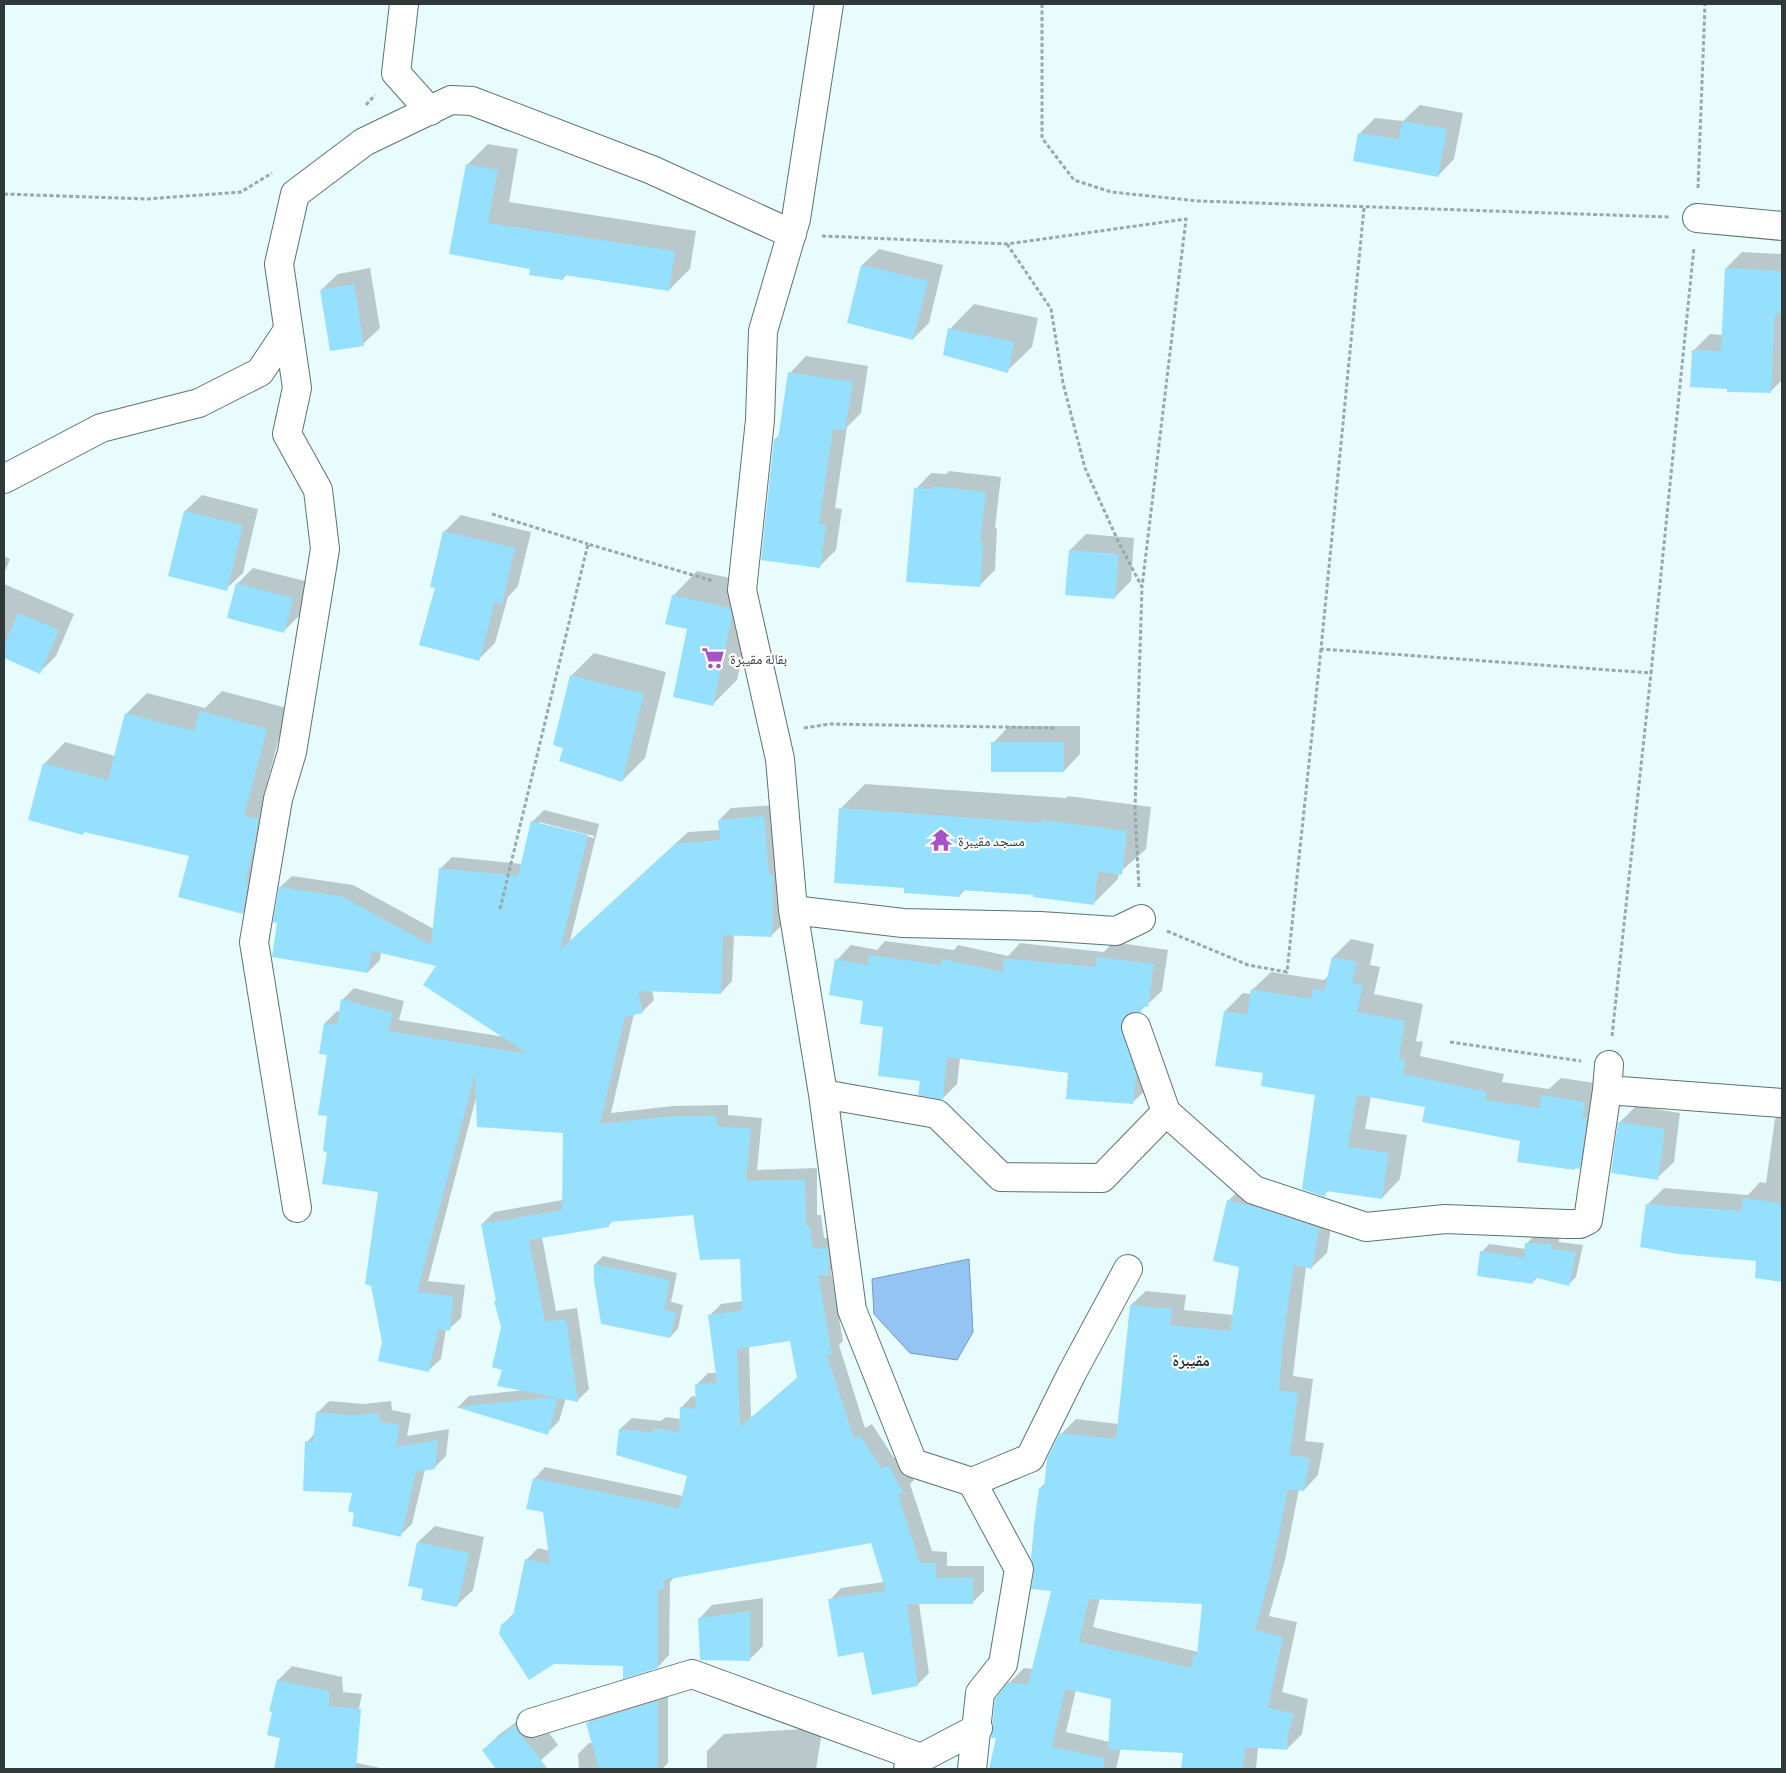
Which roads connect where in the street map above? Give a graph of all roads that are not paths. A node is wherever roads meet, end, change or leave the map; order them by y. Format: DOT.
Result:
graph roads {
  1 [pos="404,4"];
  2 [pos="830,4"];
  3 [pos="430,111"];
  4 [pos="1697,218"];
  5 [pos="1782,226"];
  6 [pos="792,234"];
  7 [pos="288,330"];
  8 [pos="4,479"];
  9 [pos="793,910"];
  10 [pos="1140,919"];
  11 [pos="1136,1027"];
  12 [pos="823,1094"];
  13 [pos="1782,1103"];
  14 [pos="1166,1112"];
  15 [pos="297,1208"];
  16 [pos="1128,1269"];
  17 [pos="972,1482"];
  18 [pos="532,1722"];
  19 [pos="978,1728"];
  20 [pos="914,1764"];
  21 [pos="972,1769"];
  1 -- 3 [label="street"];
  2 -- 6 [label="street"];
  3 -- 6 [label="street"];
  3 -- 7 [label="street"];
  4 -- 5 [label="street"];
  6 -- 9 [label="street"];
  7 -- 8 [label="street"];
  7 -- 15 [label="street"];
  9 -- 10 [label="street"];
  9 -- 12 [label="street"];
  11 -- 14 [label="street"];
  12 -- 14 [label="street"];
  12 -- 17 [label="street"];
  13 -- 14 [label="street"];
  16 -- 17 [label="street"];
  17 -- 19 [label="street"];
  18 -- 20 [label="street"];
  19 -- 20 [label="street"];
  19 -- 21 [label="street"];
}
